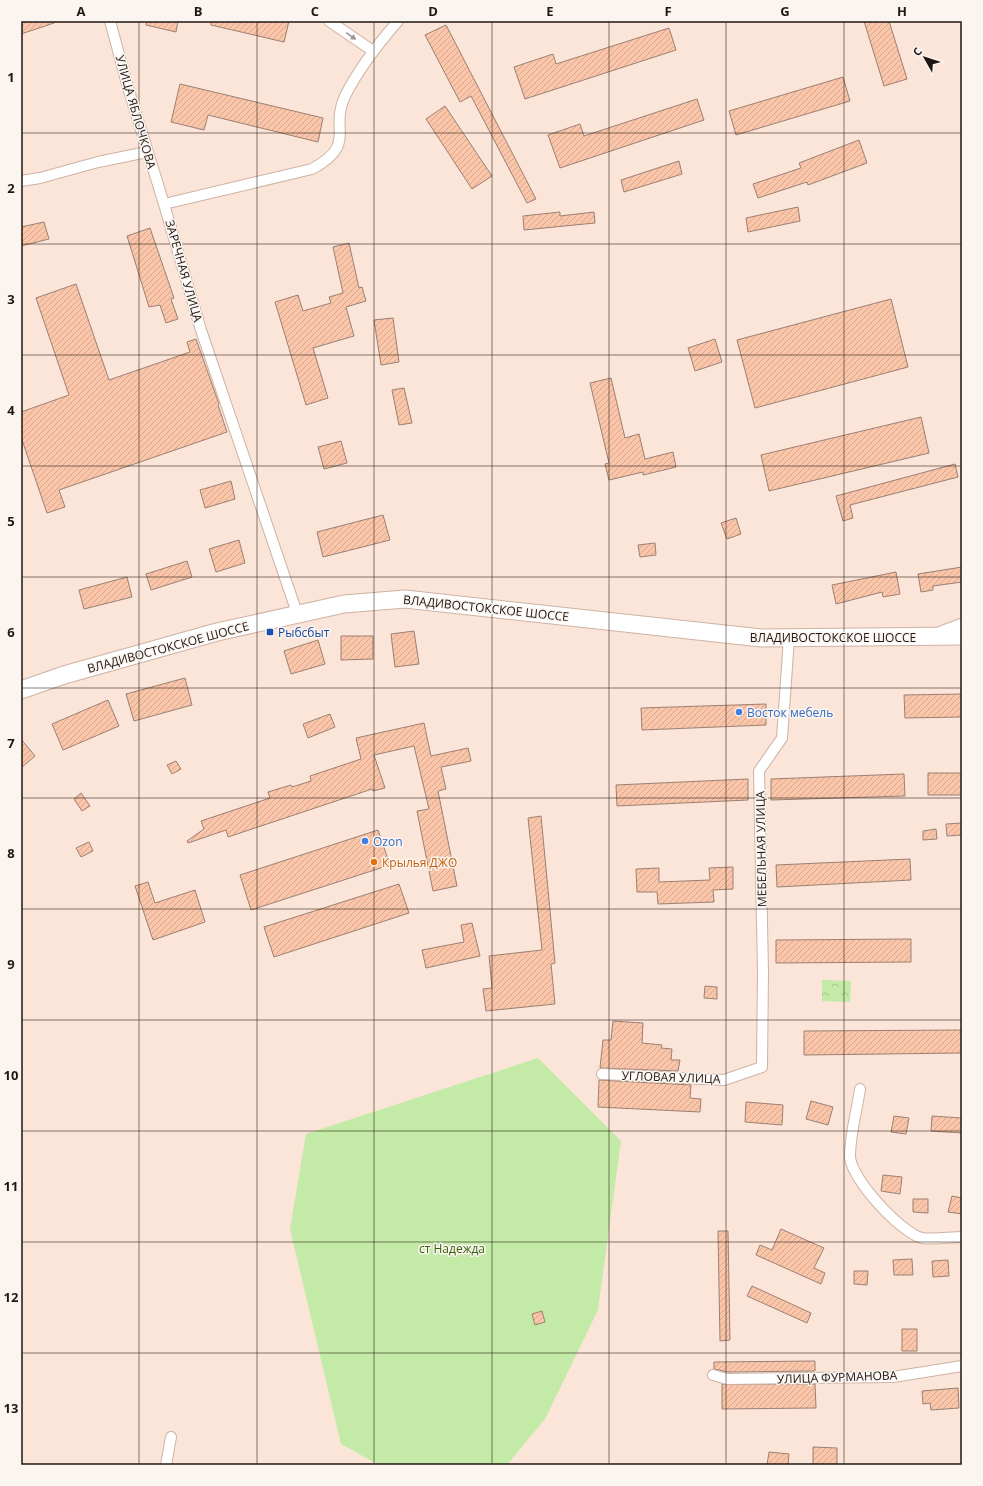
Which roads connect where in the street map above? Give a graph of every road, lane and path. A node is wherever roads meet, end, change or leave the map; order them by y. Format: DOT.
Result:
graph roads {
  1 [pos="110,21"];
  2 [pos="329,21"];
  3 [pos="398,21"];
  4 [pos="372,51"];
  5 [pos="147,152"];
  6 [pos="21,181"];
  7 [pos="164,204"];
  8 [pos="298,613"];
  9 [pos="962,626"];
  10 [pos="962,636"];
  11 [pos="931,637"];
  12 [pos="789,638"];
  13 [pos="21,690"];
  14 [pos="762,1067"];
  15 [pos="602,1074"];
  16 [pos="860,1089"];
  17 [pos="962,1237"];
  18 [pos="962,1366"];
  19 [pos="713,1376"];
  20 [pos="170,1437"];
  21 [pos="166,1465"];
  1 -- 5 [label="street, УЛИЦА ЯБЛОЧКОВА"];
  2 -- 4 [label="street, one-way"];
  3 -- 4 [label="street, ЗАРЕЧНАЯ УЛИЦА"];
  4 -- 7 [label="street, ЗАРЕЧНАЯ УЛИЦА"];
  5 -- 6 [label="street"];
  5 -- 7 [label="street, УЛИЦА ЯБЛОЧКОВА"];
  7 -- 8 [label="street, ЗАРЕЧНАЯ УЛИЦА"];
  8 -- 12 [label="highway, ВЛАДИВОСТОКСКОЕ ШОССЕ"];
  8 -- 13 [label="highway, ВЛАДИВОСТОКСКОЕ ШОССЕ"];
  9 -- 11 [label="street"];
  10 -- 11 [label="highway, ВЛАДИВОСТОКСКОЕ ШОССЕ"];
  11 -- 12 [label="highway, ВЛАДИВОСТОКСКОЕ ШОССЕ"];
  12 -- 14 [label="street, МЕБЕЛЬНАЯ УЛИЦА"];
  14 -- 15 [label="street, УГЛОВАЯ УЛИЦА"];
  16 -- 17 [label="street"];
  18 -- 19 [label="street, УЛИЦА ФУРМАНОВА"];
  20 -- 21 [label="street"];
}
